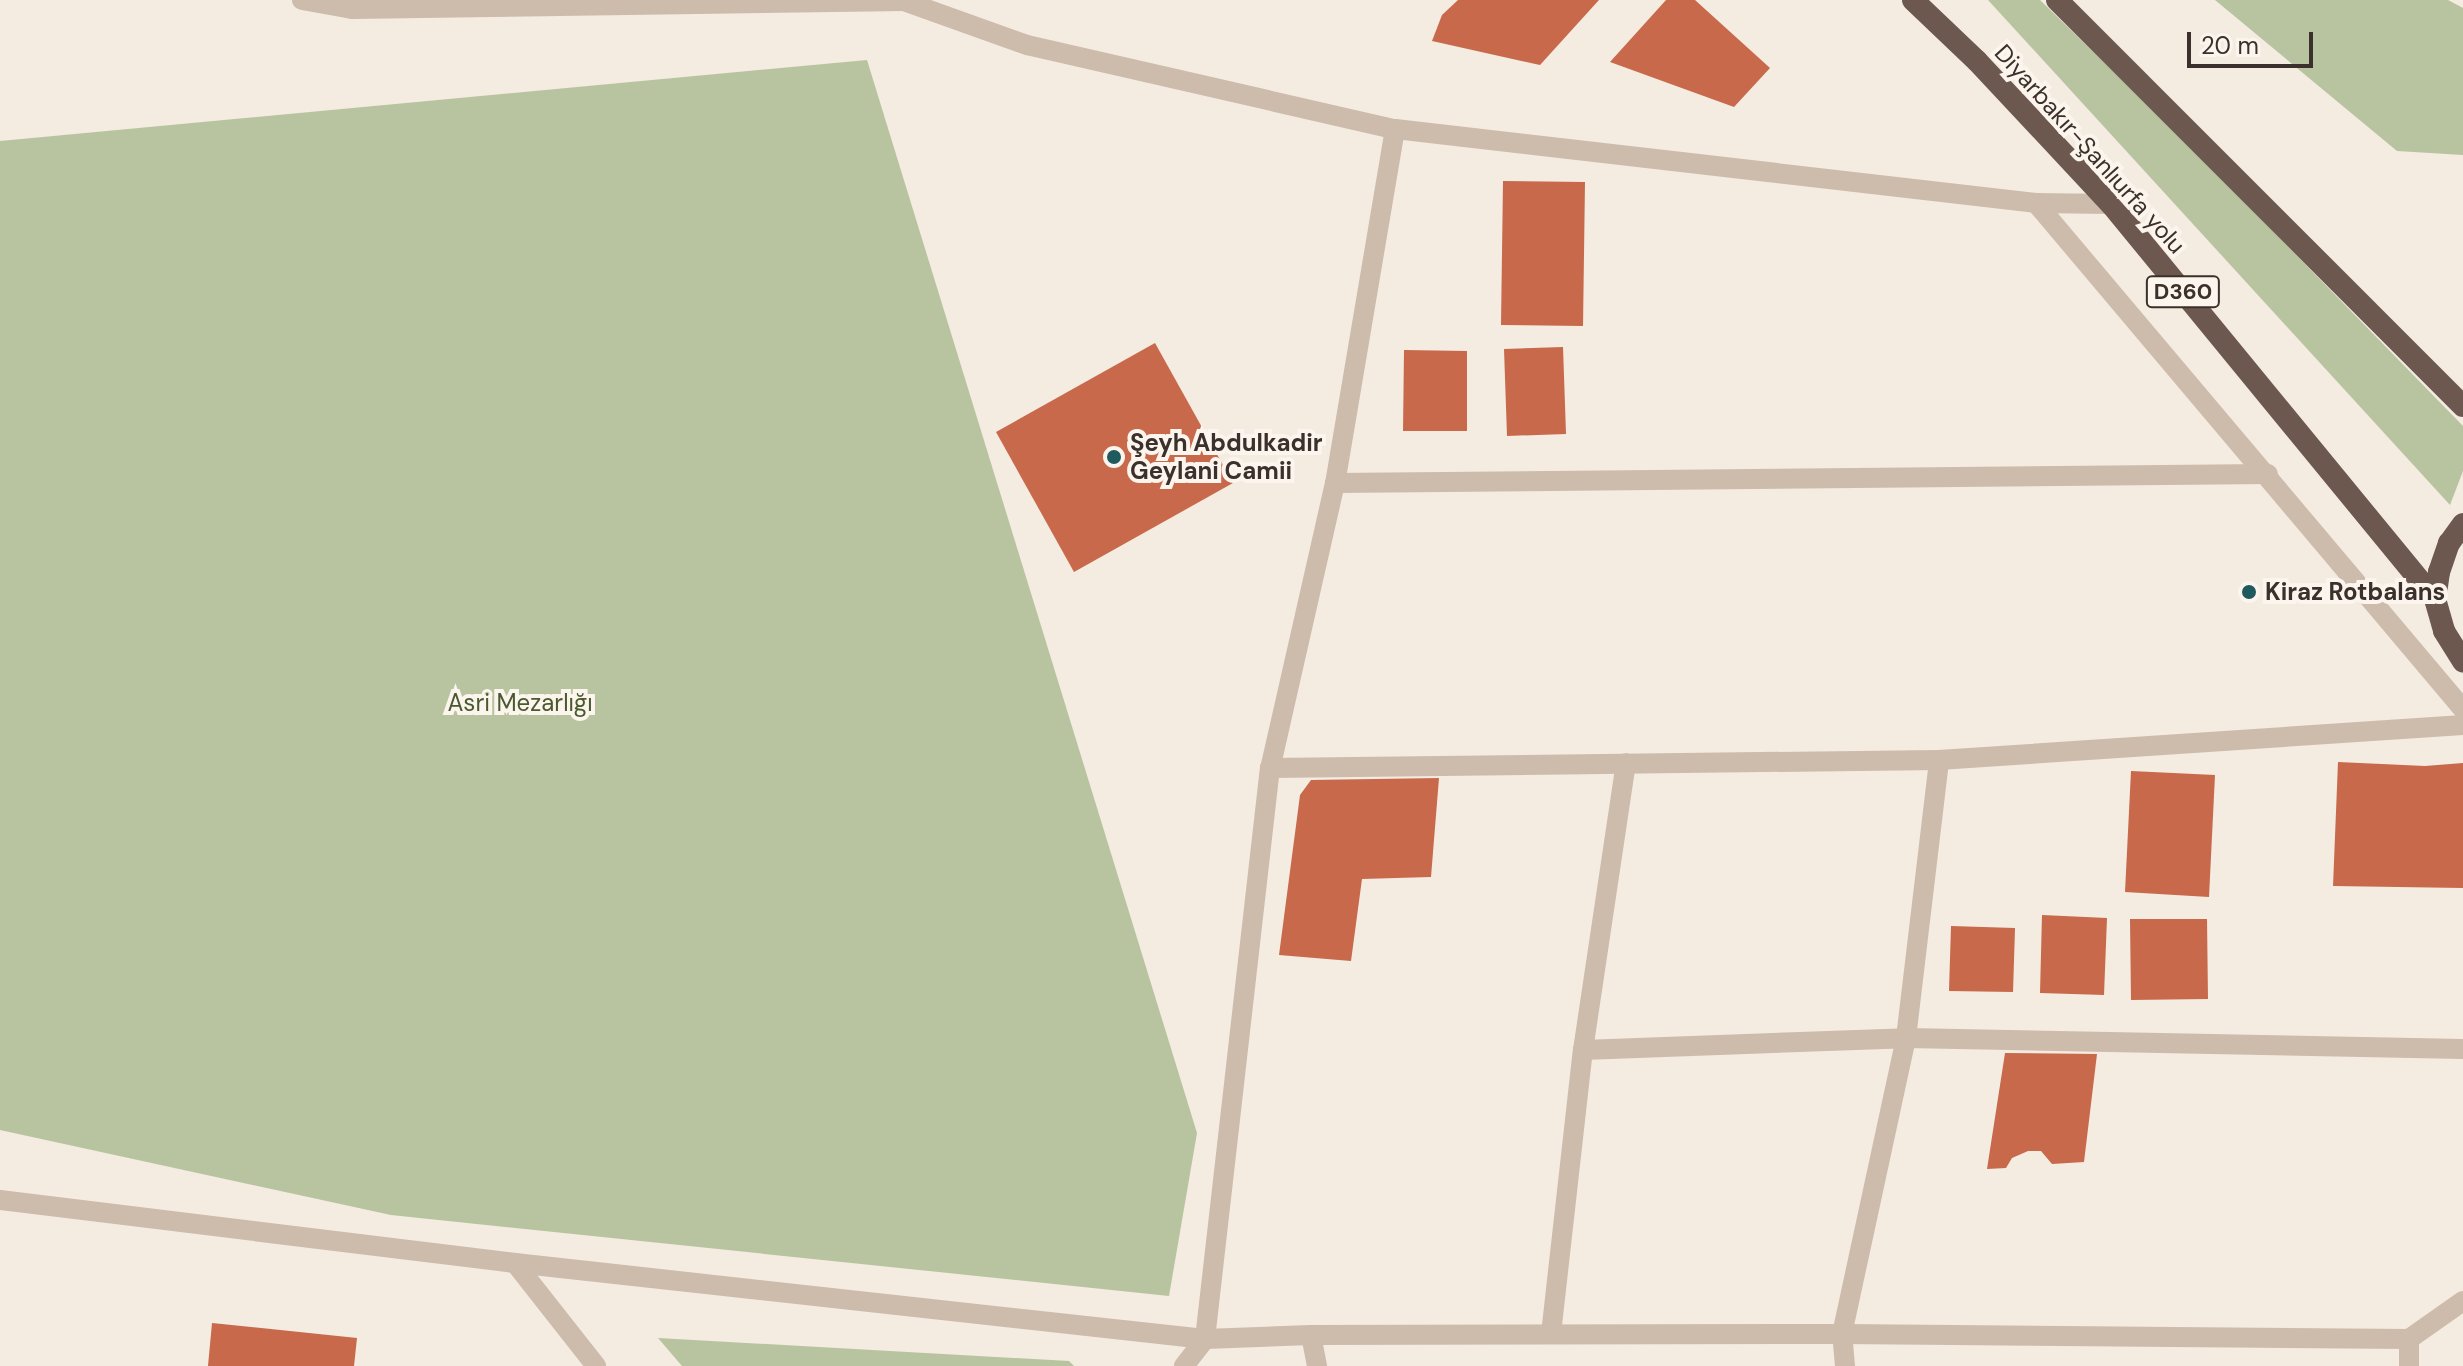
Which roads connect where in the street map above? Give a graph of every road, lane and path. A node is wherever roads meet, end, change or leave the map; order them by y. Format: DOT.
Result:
graph roads {
  1 [pos="302,0"];
  2 [pos="885,0"];
  3 [pos="1913,0"];
  4 [pos="2057,0"];
  5 [pos="1395,129"];
  6 [pos="2036,203"];
  7 [pos="2111,204"];
  8 [pos="2463,406"];
  9 [pos="2268,474"];
  10 [pos="1335,483"];
  11 [pos="2463,524"];
  12 [pos="2435,599"];
  13 [pos="2463,661"];
  14 [pos="2463,709"];
  15 [pos="2463,725"];
  16 [pos="1939,760"];
  17 [pos="1626,763"];
  18 [pos="1270,768"];
  19 [pos="1906,1038"];
  20 [pos="2463,1049"];
  21 [pos="1583,1050"];
  22 [pos="0,1200"];
  23 [pos="515,1263"];
  24 [pos="2460,1308"];
  25 [pos="1551,1334"];
  26 [pos="1842,1334"];
  27 [pos="1311,1335"];
  28 [pos="1205,1339"];
  29 [pos="2409,1339"];
  30 [pos="596,1366"];
  31 [pos="1184,1366"];
  32 [pos="1317,1366"];
  33 [pos="1845,1366"];
  34 [pos="2409,1366"];
  1 -- 2 [label="street"];
  2 -- 5 [label="street"];
  3 -- 7 [label="highway, Diyarbakır-Şanlıurfa yolu / D360"];
  4 -- 8 [label="highway"];
  5 -- 6 [label="street"];
  5 -- 10 [label="street"];
  6 -- 7 [label="street"];
  6 -- 9 [label="street"];
  7 -- 12 [label="highway, Diyarbakır-Şanlıurfa yolu / D360"];
  9 -- 10 [label="street"];
  9 -- 14 [label="street"];
  10 -- 18 [label="street"];
  11 -- 12 [label="highway"];
  12 -- 13 [label="highway, D360"];
  15 -- 16 [label="street"];
  16 -- 17 [label="street"];
  16 -- 19 [label="street"];
  17 -- 18 [label="street"];
  17 -- 21 [label="street"];
  18 -- 28 [label="street"];
  19 -- 20 [label="street"];
  19 -- 21 [label="street"];
  19 -- 26 [label="street"];
  21 -- 25 [label="street"];
  22 -- 23 [label="street"];
  23 -- 28 [label="street"];
  23 -- 30 [label="street"];
  24 -- 29 [label="street"];
  25 -- 26 [label="street"];
  25 -- 27 [label="street"];
  26 -- 29 [label="street"];
  26 -- 33 [label="street"];
  27 -- 28 [label="street"];
  27 -- 32 [label="street"];
  28 -- 31 [label="street"];
  29 -- 34 [label="street"];
}
